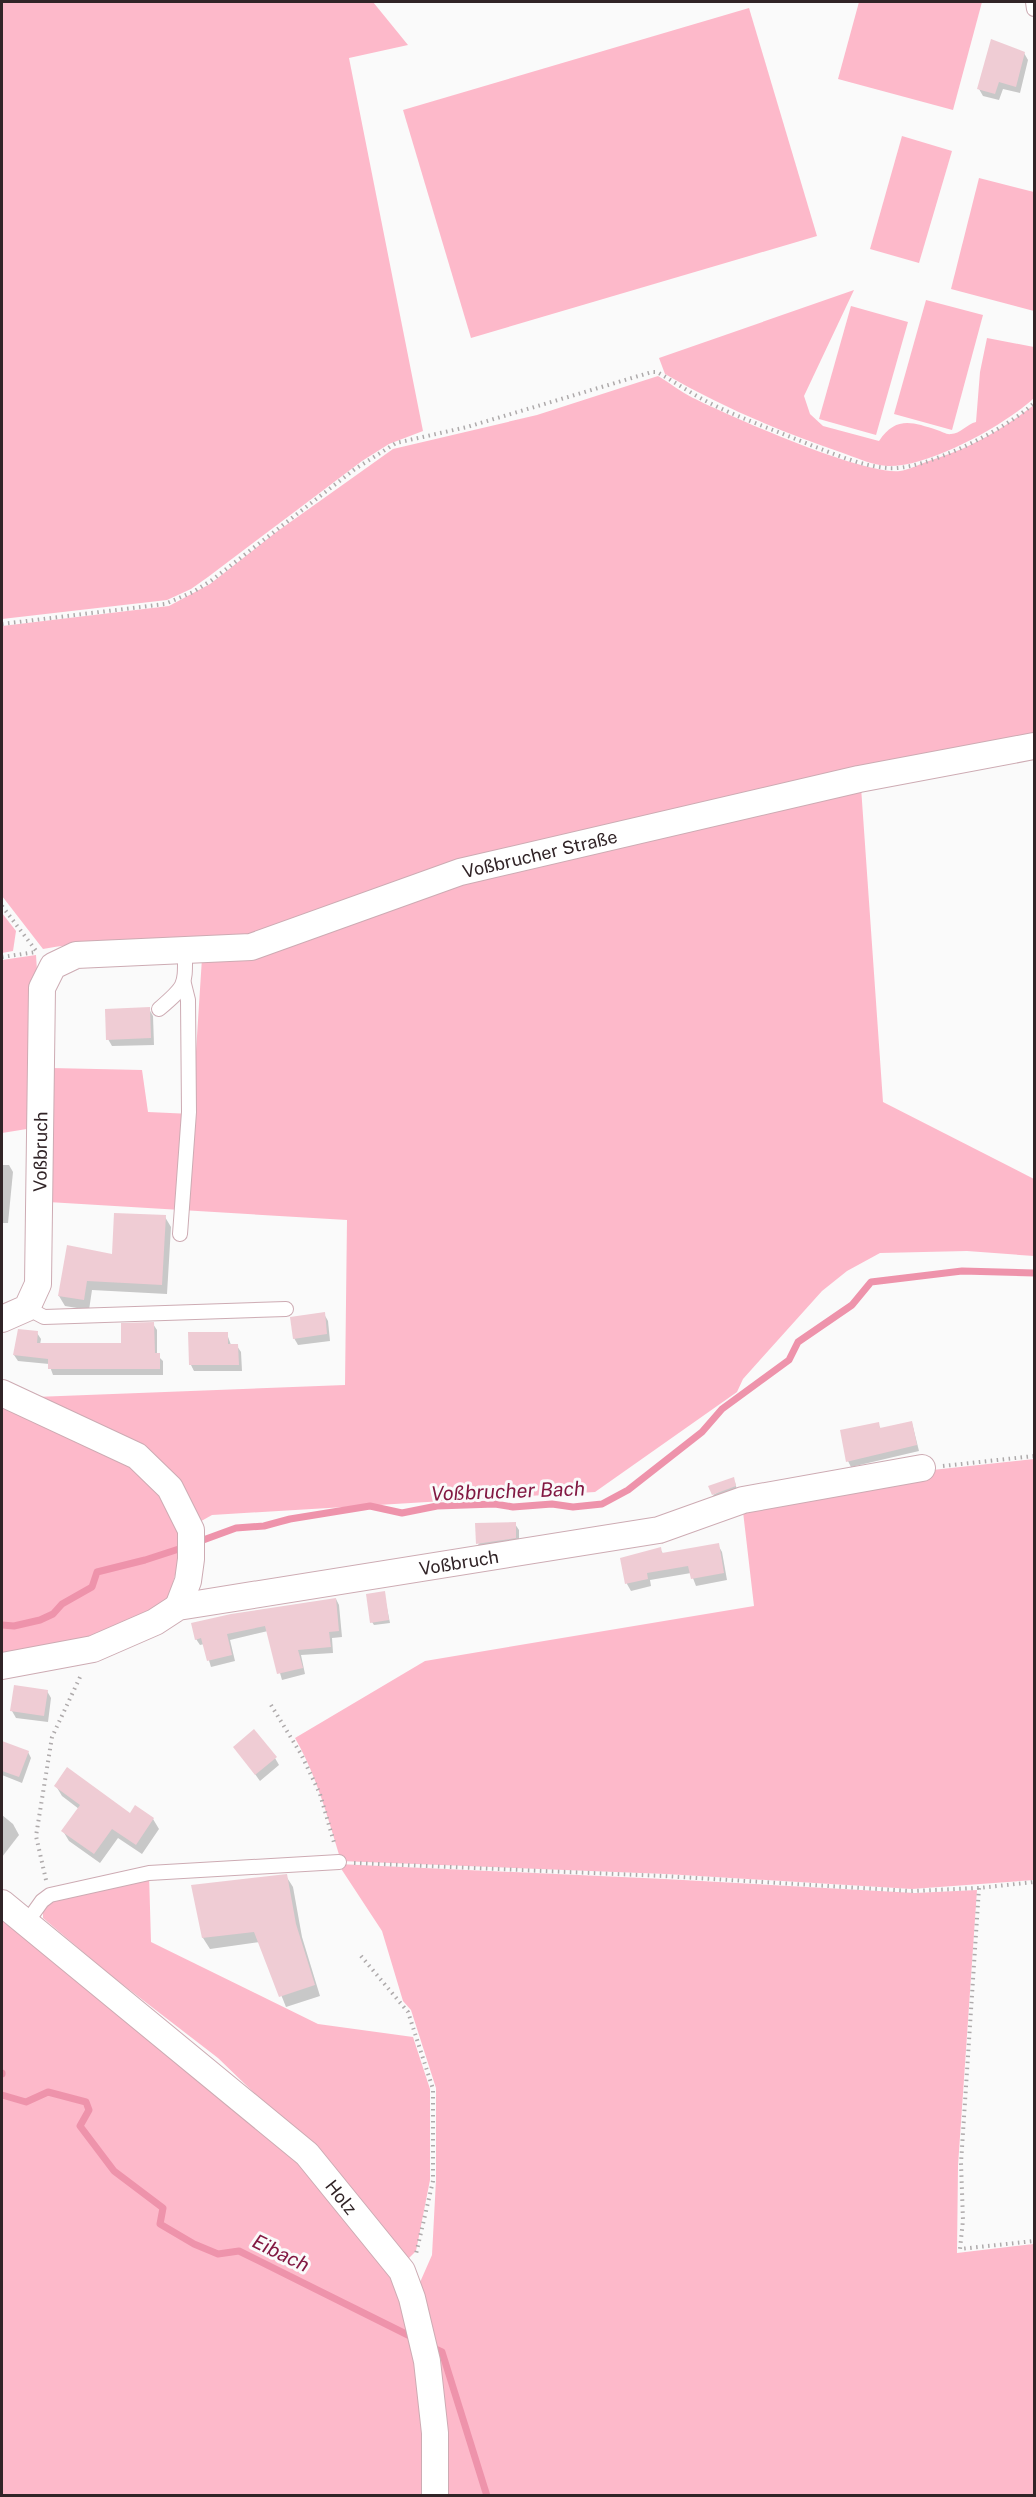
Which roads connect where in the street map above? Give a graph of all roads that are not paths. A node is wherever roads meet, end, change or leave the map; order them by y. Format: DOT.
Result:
graph roads {
  1 [pos="1033,2"];
  2 [pos="1035,9"];
  3 [pos="1035,746"];
  4 [pos="185,950"];
  5 [pos="45,959"];
  6 [pos="184,984"];
  7 [pos="159,1009"];
  8 [pos="180,1234"];
  9 [pos="27,1308"];
  10 [pos="286,1309"];
  11 [pos="2,1320"];
  12 [pos="2,1393"];
  13 [pos="922,1468"];
  14 [pos="178,1607"];
  15 [pos="2,1666"];
  16 [pos="339,1862"];
  17 [pos="2,1903"];
  18 [pos="27,1922"];
  19 [pos="435,2496"];
  1 -- 2 [label="lane"];
  3 -- 4 [label="street, Voßbrucher Straße"];
  4 -- 5 [label="street, Voßbrucher Straße"];
  4 -- 6 [label="lane"];
  5 -- 9 [label="street, Voßbruch"];
  6 -- 7 [label="lane"];
  6 -- 8 [label="lane"];
  9 -- 10 [label="lane"];
  9 -- 11 [label="street"];
  12 -- 14 [label="street"];
  13 -- 14 [label="street, Voßbruch"];
  14 -- 15 [label="street, Voßbruch"];
  16 -- 18 [label="lane"];
  17 -- 18 [label="street"];
  18 -- 19 [label="street, Holz"];
}
